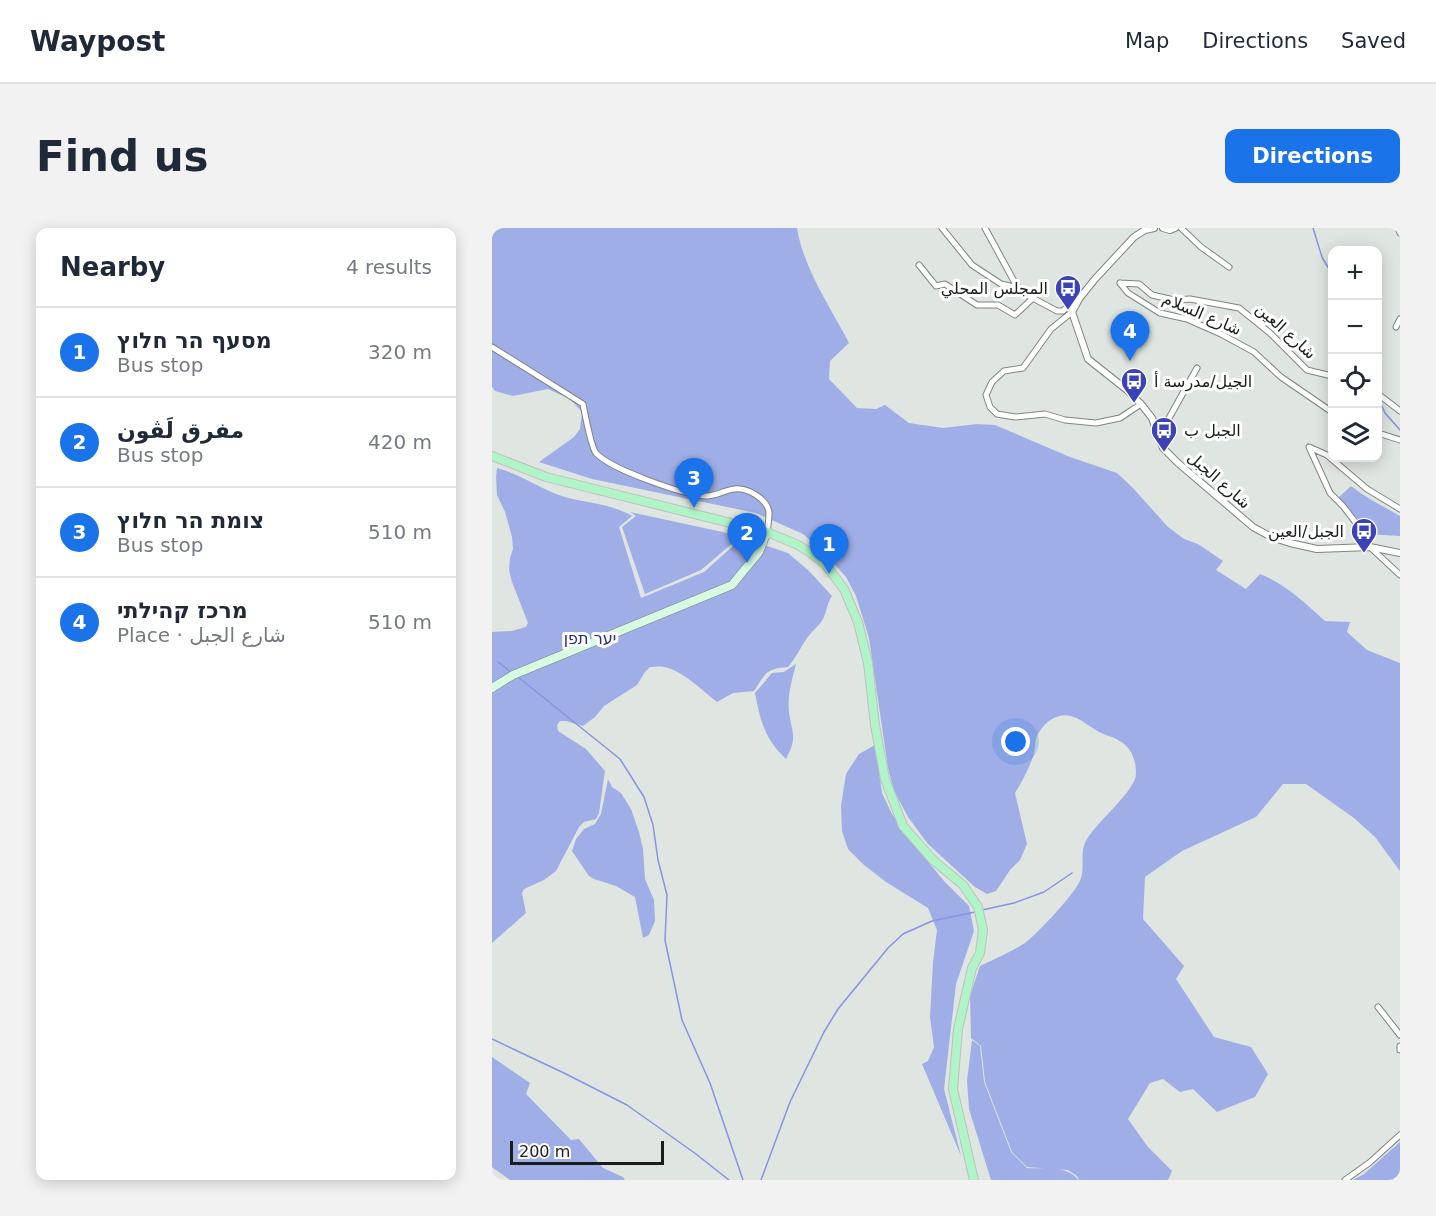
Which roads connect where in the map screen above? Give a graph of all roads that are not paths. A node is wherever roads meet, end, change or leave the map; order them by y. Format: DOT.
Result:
graph roads {
  1 [pos="942,228"];
  2 [pos="985,228"];
  3 [pos="1154,228"];
  4 [pos="1163,228"];
  5 [pos="1175,228"];
  6 [pos="1181,228"];
  7 [pos="1398,228"];
  8 [pos="1400,233"];
  9 [pos="919,265"];
  10 [pos="1229,267"];
  11 [pos="1120,283"];
  12 [pos="1021,289"];
  13 [pos="1033,298"];
  14 [pos="1079,299"];
  15 [pos="1072,312"];
  16 [pos="1400,319"];
  17 [pos="1396,327"];
  18 [pos="492,347"];
  19 [pos="1197,368"];
  20 [pos="1328,375"];
  21 [pos="1382,398"];
  22 [pos="1141,404"];
  23 [pos="1328,409"];
  24 [pos="1400,411"];
  25 [pos="1382,435"];
  26 [pos="1159,436"];
  27 [pos="1400,440"];
  28 [pos="492,456"];
  29 [pos="1400,509"];
  30 [pos="767,532"];
  31 [pos="1370,547"];
  32 [pos="1400,552"];
  33 [pos="1400,575"];
  34 [pos="492,688"];
  35 [pos="1378,1006"];
  36 [pos="1400,1035"];
  37 [pos="1400,1135"];
  38 [pos="974,1180"];
  39 [pos="1345,1180"];
  1 -- 12 [label="street"];
  2 -- 12 [label="street"];
  3 -- 14 [label="street"];
  4 -- 5 [label="street"];
  6 -- 10 [label="street"];
  7 -- 8 [label="street"];
  9 -- 13 [label="street"];
  11 -- 20 [label="street, شارع العين"];
  11 -- 23 [label="street, شارع السلام"];
  12 -- 13 [label="street"];
  13 -- 14 [label="street"];
  14 -- 15 [label="street"];
  15 -- 22 [label="street, شارع الجبل"];
  15 -- 22 [label="street"];
  16 -- 17 [label="street"];
  18 -- 30 [label="street"];
  19 -- 26 [label="street"];
  21 -- 24 [label="street"];
  22 -- 26 [label="street, شارع الجبل"];
  25 -- 27 [label="street"];
  26 -- 31 [label="street, شارع الجبل"];
  28 -- 30 [label="main road"];
  29 -- 31 [label="street"];
  30 -- 34 [label="main road"];
  30 -- 38 [label="main road"];
  31 -- 32 [label="street, شارع الجبل"];
  31 -- 33 [label="street"];
  35 -- 36 [label="street"];
  37 -- 39 [label="street"];
}
